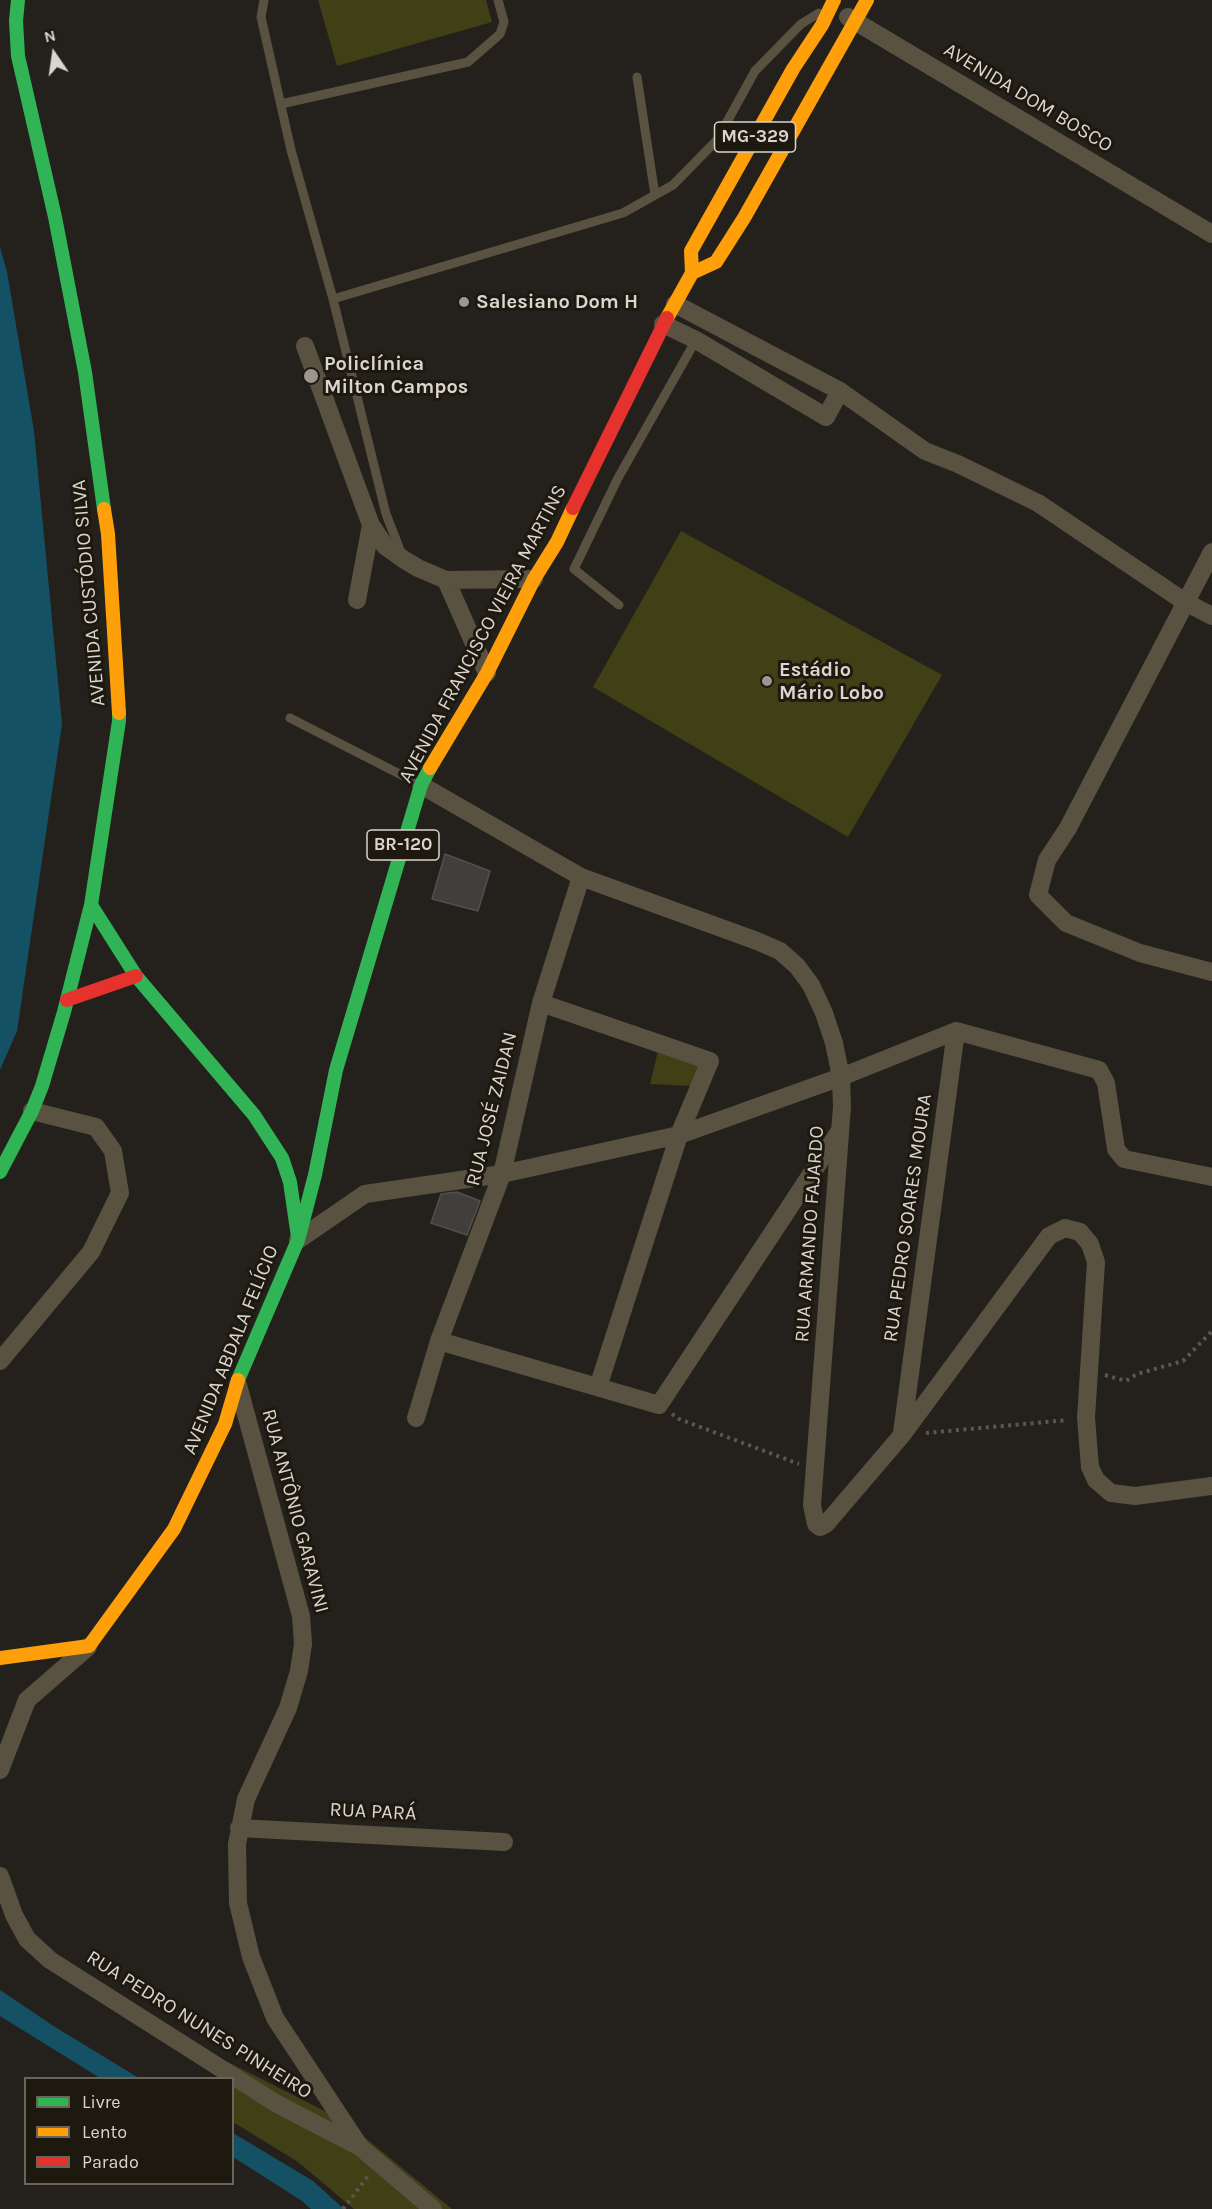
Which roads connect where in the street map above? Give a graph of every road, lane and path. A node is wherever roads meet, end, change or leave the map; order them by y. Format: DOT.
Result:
graph roads {
  1 [pos="18,0"];
  2 [pos="264,0"];
  3 [pos="498,0"];
  4 [pos="867,0"];
  5 [pos="829,2"];
  6 [pos="856,21"];
  7 [pos="637,77"];
  8 [pos="281,104"];
  9 [pos="655,195"];
  10 [pos="1212,234"];
  11 [pos="692,273"];
  12 [pos="333,299"];
  13 [pos="675,304"];
  14 [pos="663,324"];
  15 [pos="696,340"];
  16 [pos="305,346"];
  17 [pos="840,391"];
  18 [pos="370,525"];
  19 [pos="556,542"];
  20 [pos="1212,552"];
  21 [pos="403,559"];
  22 [pos="534,579"];
  23 [pos="446,580"];
  24 [pos="357,600"];
  25 [pos="1185,602"];
  26 [pos="619,605"];
  27 [pos="1212,616"];
  28 [pos="487,673"];
  29 [pos="290,718"];
  30 [pos="421,785"];
  31 [pos="581,877"];
  32 [pos="90,905"];
  33 [pos="1212,972"];
  34 [pos="136,976"];
  35 [pos="541,1003"];
  36 [pos="66,1006"];
  37 [pos="956,1031"];
  38 [pos="842,1077"];
  39 [pos="32,1111"];
  40 [pos="841,1130"];
  41 [pos="679,1135"];
  42 [pos="0,1172"];
  43 [pos="502,1174"];
  44 [pos="1212,1177"];
  45 [pos="298,1240"];
  46 [pos="1212,1331"];
  47 [pos="439,1341"];
  48 [pos="0,1361"];
  49 [pos="1089,1370"];
  50 [pos="237,1383"];
  51 [pos="598,1387"];
  52 [pos="659,1405"];
  53 [pos="416,1418"];
  54 [pos="1086,1418"];
  55 [pos="902,1435"];
  56 [pos="814,1470"];
  57 [pos="1208,1488"];
  58 [pos="89,1646"];
  59 [pos="0,1658"];
  60 [pos="0,1770"];
  61 [pos="239,1828"];
  62 [pos="504,1842"];
  63 [pos="0,1876"];
  64 [pos="360,2147"];
  65 [pos="377,2163"];
  66 [pos="343,2209"];
  67 [pos="433,2209"];
  1 -- 32 [label="main road, AVENIDA CUSTÓDIO SILVA"];
  2 -- 8 [label="lane"];
  3 -- 8 [label="lane"];
  4 -- 6 [label="main road"];
  5 -- 6 [label="street, AVENIDA DOM BOSCO"];
  5 -- 9 [label="lane"];
  5 -- 11 [label="main road, AVENIDA FRANCISCO VIEIRA MARTINS / MG-329"];
  6 -- 10 [label="street, AVENIDA DOM BOSCO"];
  6 -- 11 [label="main road"];
  7 -- 9 [label="lane"];
  8 -- 12 [label="lane"];
  9 -- 12 [label="lane"];
  11 -- 13 [label="main road, AVENIDA FRANCISCO VIEIRA MARTINS / MG-329"];
  12 -- 21 [label="lane"];
  13 -- 14 [label="main road, AVENIDA FRANCISCO VIEIRA MARTINS / MG-329"];
  13 -- 17 [label="street"];
  14 -- 15 [label="street"];
  14 -- 19 [label="main road, AVENIDA FRANCISCO VIEIRA MARTINS / MG-329"];
  15 -- 17 [label="street"];
  15 -- 26 [label="lane"];
  16 -- 18 [label="street"];
  17 -- 25 [label="street"];
  18 -- 21 [label="street"];
  18 -- 24 [label="street"];
  19 -- 22 [label="main road, AVENIDA FRANCISCO VIEIRA MARTINS / BR-120"];
  20 -- 25 [label="street"];
  21 -- 23 [label="street"];
  22 -- 23 [label="street"];
  22 -- 28 [label="main road, AVENIDA FRANCISCO VIEIRA MARTINS / BR-120"];
  23 -- 28 [label="street"];
  25 -- 27 [label="street"];
  25 -- 33 [label="street"];
  28 -- 30 [label="main road, AVENIDA FRANCISCO VIEIRA MARTINS / BR-120"];
  29 -- 30 [label="lane"];
  30 -- 31 [label="street, RUA ARMANDO FAJARDO"];
  30 -- 45 [label="main road, AVENIDA FRANCISCO VIEIRA MARTINS / BR-120"];
  31 -- 35 [label="street, RUA JOSÉ ZAIDAN"];
  31 -- 38 [label="street, RUA ARMANDO FAJARDO"];
  32 -- 34 [label="main road, AVENIDA ABDALA FELÍCIO"];
  32 -- 36 [label="main road, AVENIDA CUSTÓDIO SILVA"];
  34 -- 36 [label="main road"];
  34 -- 45 [label="main road, AVENIDA ABDALA FELÍCIO"];
  35 -- 41 [label="street"];
  35 -- 43 [label="street, RUA JOSÉ ZAIDAN"];
  36 -- 39 [label="main road, AVENIDA CUSTÓDIO SILVA"];
  37 -- 38 [label="street"];
  37 -- 44 [label="street"];
  37 -- 55 [label="street, RUA PEDRO SOARES MOURA"];
  38 -- 40 [label="street, RUA ARMANDO FAJARDO"];
  38 -- 41 [label="street"];
  39 -- 42 [label="main road, AVENIDA CUSTÓDIO SILVA"];
  39 -- 48 [label="street"];
  40 -- 52 [label="street"];
  40 -- 56 [label="street, RUA ARMANDO FAJARDO"];
  41 -- 43 [label="street"];
  41 -- 51 [label="street"];
  43 -- 45 [label="street"];
  43 -- 47 [label="street, RUA JOSÉ ZAIDAN"];
  45 -- 50 [label="main road, AVENIDA ABDALA FELÍCIO"];
  46 -- 49 [label="path"];
  47 -- 51 [label="street"];
  47 -- 53 [label="street, RUA JOSÉ ZAIDAN"];
  49 -- 54 [label="street"];
  49 -- 55 [label="street, RUA ARMANDO FAJARDO"];
  50 -- 58 [label="main road, AVENIDA ABDALA FELÍCIO"];
  50 -- 61 [label="street, RUA ANTÔNIO GARAVINI"];
  51 -- 52 [label="street"];
  52 -- 56 [label="path"];
  54 -- 55 [label="path"];
  54 -- 57 [label="street"];
  55 -- 56 [label="street, RUA ARMANDO FAJARDO"];
  58 -- 59 [label="main road"];
  58 -- 60 [label="street"];
  61 -- 62 [label="street, RUA PARÁ"];
  61 -- 64 [label="street, RUA ANTÔNIO GARAVINI"];
  63 -- 64 [label="street, RUA PEDRO NUNES PINHEIRO"];
  64 -- 65 [label="street, RUA PEDRO NUNES PINHEIRO"];
  65 -- 66 [label="path"];
  65 -- 67 [label="street, RUA PEDRO NUNES PINHEIRO"];
}
